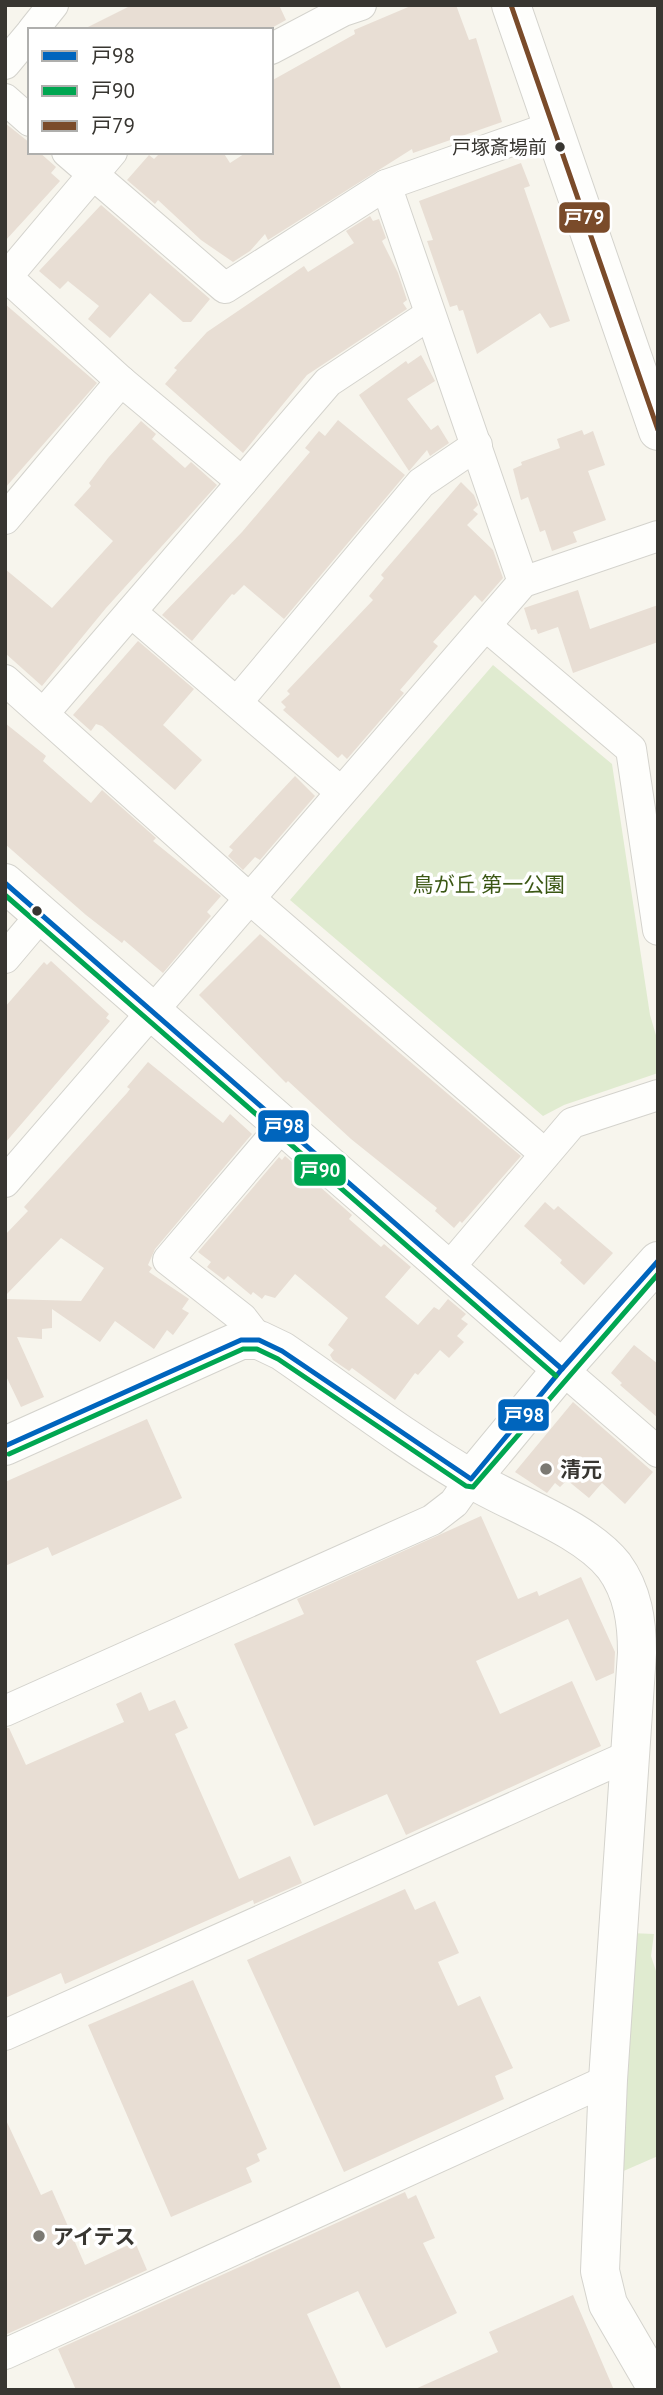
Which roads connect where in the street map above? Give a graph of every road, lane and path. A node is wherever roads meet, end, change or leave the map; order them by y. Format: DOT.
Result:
graph roads {
  1 [pos="53,5"];
  2 [pos="511,5"];
  3 [pos="348,7"];
  4 [pos="34,28"];
  5 [pos="28,36"];
  6 [pos="273,48"];
  7 [pos="5,64"];
  8 [pos="5,99"];
  9 [pos="28,119"];
  10 [pos="551,127"];
  11 [pos="69,154"];
  12 [pos="110,154"];
  13 [pos="94,176"];
  14 [pos="386,185"];
  15 [pos="6,278"];
  16 [pos="429,315"];
  17 [pos="121,381"];
  18 [pos="658,431"];
  19 [pos="477,445"];
  20 [pos="242,482"];
  21 [pos="5,519"];
  22 [pos="658,536"];
  23 [pos="523,582"];
  24 [pos="131,612"];
  25 [pos="486,626"];
  26 [pos="5,680"];
  27 [pos="238,701"];
  28 [pos="44,713"];
  29 [pos="341,792"];
  30 [pos="654,878"];
  31 [pos="5,883"];
  32 [pos="250,898"];
  33 [pos="42,914"];
  34 [pos="658,930"];
  35 [pos="5,958"];
  36 [pos="154,1012"];
  37 [pos="658,1095"];
  38 [pos="282,1126"];
  39 [pos="545,1154"];
  40 [pos="5,1182"];
  41 [pos="658,1261"];
  42 [pos="448,1269"];
  43 [pos="259,1340"];
  44 [pos="562,1369"];
  45 [pos="5,1446"];
  46 [pos="658,1452"];
  47 [pos="471,1479"];
  48 [pos="5,1711"];
  49 [pos="628,1756"];
  50 [pos="5,2035"];
  51 [pos="608,2080"];
  52 [pos="5,2354"];
  53 [pos="650,2388"];
  1 -- 4 [label="street"];
  2 -- 10 [label="street"];
  3 -- 6 [label="street"];
  5 -- 7 [label="street"];
  8 -- 9 [label="street"];
  10 -- 14 [label="street"];
  10 -- 18 [label="street"];
  11 -- 13 [label="street"];
  12 -- 13 [label="street"];
  13 -- 14 [label="street"];
  13 -- 15 [label="street"];
  14 -- 16 [label="street"];
  15 -- 17 [label="street"];
  16 -- 19 [label="street"];
  16 -- 20 [label="street"];
  17 -- 20 [label="street"];
  17 -- 21 [label="street"];
  19 -- 23 [label="street"];
  19 -- 27 [label="street"];
  20 -- 24 [label="street"];
  22 -- 23 [label="street"];
  23 -- 25 [label="street"];
  24 -- 27 [label="street"];
  24 -- 28 [label="street"];
  25 -- 29 [label="street"];
  25 -- 30 [label="street"];
  26 -- 28 [label="street"];
  27 -- 29 [label="street"];
  28 -- 32 [label="street"];
  29 -- 32 [label="street"];
  30 -- 34 [label="street"];
  31 -- 33 [label="street"];
  32 -- 36 [label="street"];
  32 -- 39 [label="street"];
  33 -- 35 [label="street"];
  33 -- 36 [label="street"];
  36 -- 38 [label="street"];
  36 -- 40 [label="street"];
  37 -- 39 [label="street"];
  38 -- 42 [label="street"];
  38 -- 43 [label="street"];
  39 -- 42 [label="street"];
  41 -- 44 [label="street"];
  42 -- 44 [label="street"];
  43 -- 45 [label="street"];
  43 -- 47 [label="street"];
  44 -- 46 [label="street"];
  44 -- 47 [label="street"];
  47 -- 48 [label="street"];
  47 -- 49 [label="street"];
  49 -- 50 [label="street"];
  49 -- 51 [label="street"];
  51 -- 52 [label="street"];
  51 -- 53 [label="street"];
}
